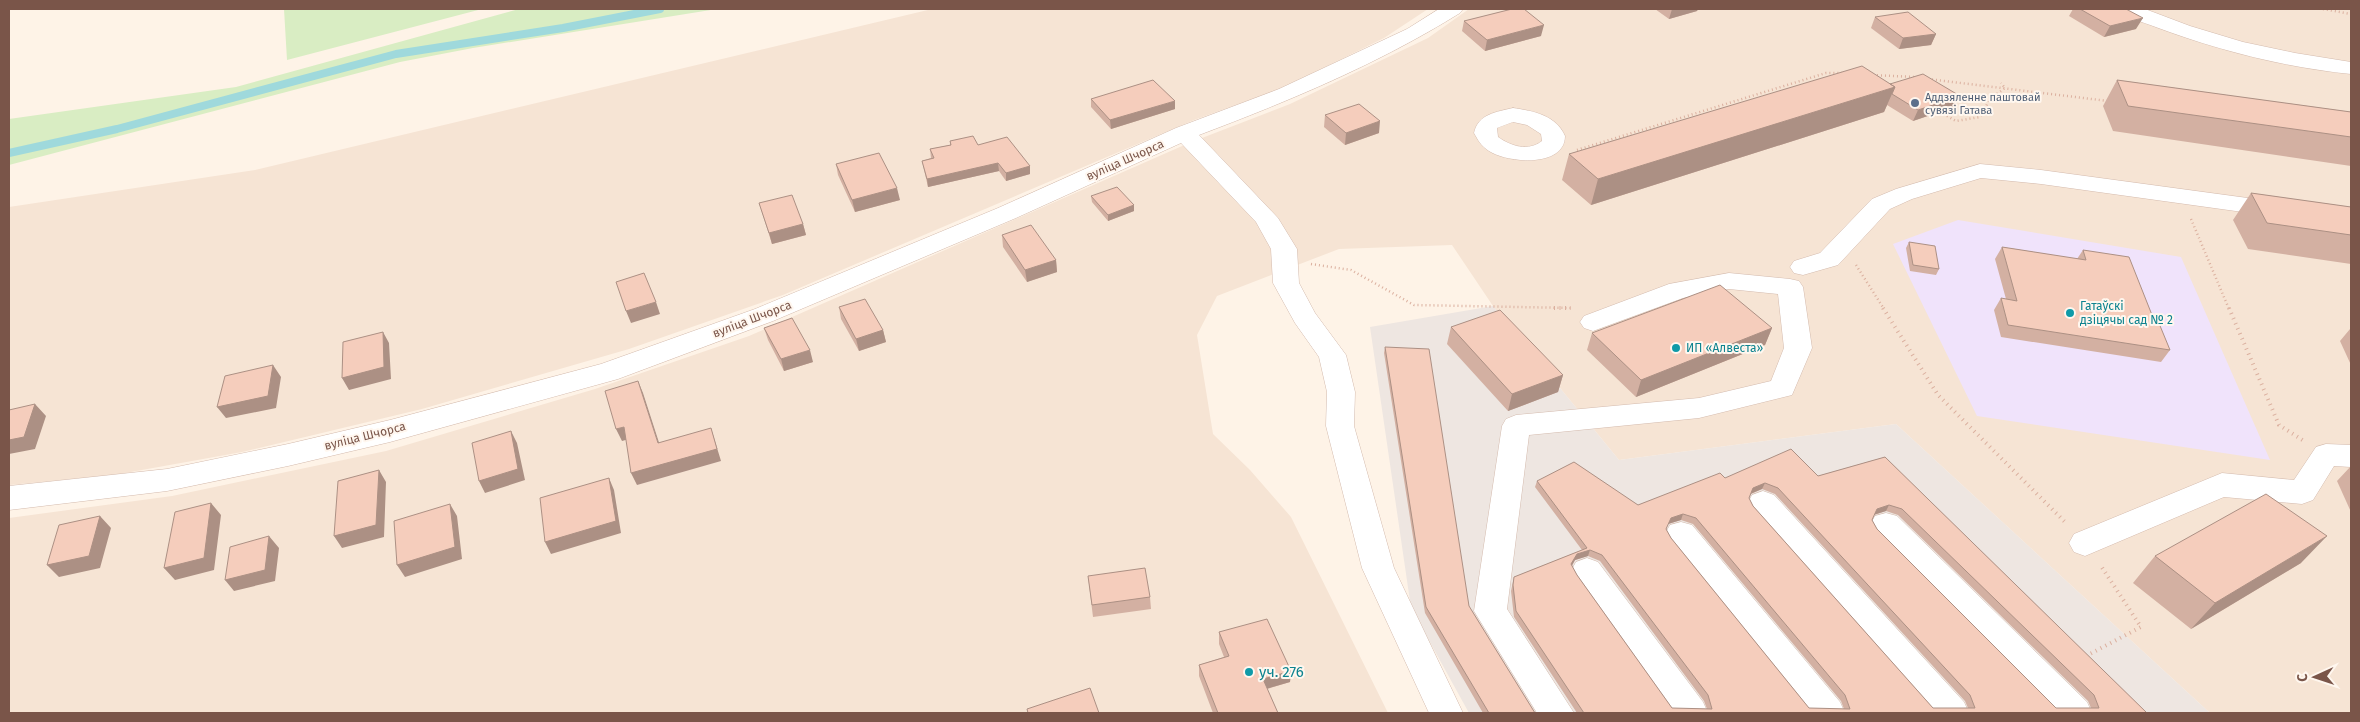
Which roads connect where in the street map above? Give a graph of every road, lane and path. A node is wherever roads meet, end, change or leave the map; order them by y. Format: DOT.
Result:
graph roads {
  1 [pos="1453,9"];
  2 [pos="2129,9"];
  3 [pos="2323,9"];
  4 [pos="2351,14"];
  5 [pos="2351,68"];
  6 [pos="1845,73"];
  7 [pos="1864,74"];
  8 [pos="1919,78"];
  9 [pos="1927,79"];
  10 [pos="2002,83"];
  11 [pos="2005,88"];
  12 [pos="2108,101"];
  13 [pos="1940,112"];
  14 [pos="1184,133"];
  15 [pos="1571,147"];
  16 [pos="2181,196"];
  17 [pos="2351,220"];
  18 [pos="1842,245"];
  19 [pos="1284,259"];
  20 [pos="1803,267"];
  21 [pos="1586,315"];
  22 [pos="2338,456"];
  23 [pos="9,498"];
  24 [pos="1763,503"];
  25 [pos="1886,525"];
  26 [pos="1680,534"];
  27 [pos="2085,542"];
  28 [pos="1587,571"];
  29 [pos="2082,657"];
  30 [pos="1446,713"];
  31 [pos="1556,713"];
  32 [pos="1691,713"];
  33 [pos="1828,713"];
  34 [pos="1952,713"];
  35 [pos="2074,713"];
  1 -- 14 [label="street, вуліца Шчорса"];
  2 -- 5 [label="street"];
  3 -- 4 [label="path"];
  6 -- 15 [label="path"];
  7 -- 8 [label="path"];
  9 -- 11 [label="path"];
  10 -- 11 [label="path"];
  11 -- 12 [label="path"];
  11 -- 13 [label="path"];
  14 -- 19 [label="street"];
  14 -- 23 [label="street, вуліца Шчорса"];
  16 -- 17 [label="street"];
  16 -- 18 [label="street"];
  16 -- 22 [label="path"];
  18 -- 20 [label="street"];
  18 -- 27 [label="path"];
  19 -- 21 [label="path"];
  19 -- 30 [label="street"];
  21 -- 31 [label="street"];
  22 -- 27 [label="street"];
  24 -- 34 [label="street"];
  25 -- 35 [label="street"];
  26 -- 33 [label="street"];
  27 -- 29 [label="path"];
  28 -- 32 [label="street"];
}
